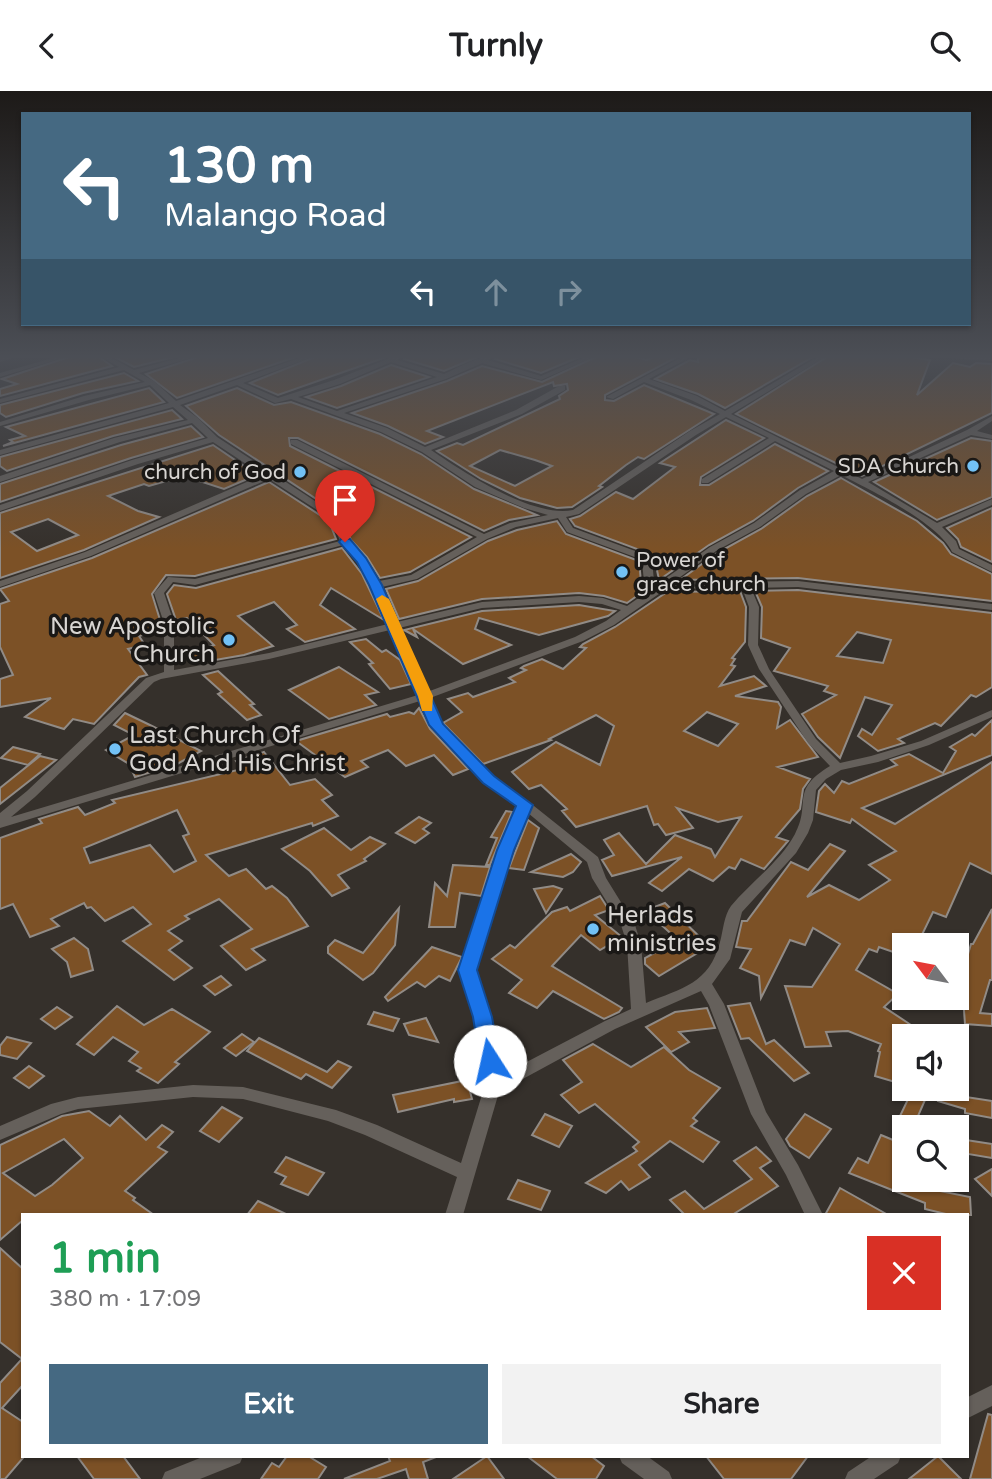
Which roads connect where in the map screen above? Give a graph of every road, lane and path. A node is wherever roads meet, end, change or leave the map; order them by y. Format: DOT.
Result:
graph roads {
  1 [pos="17,420"];
  2 [pos="114,420"];
  3 [pos="195,420"];
  4 [pos="357,420"];
  5 [pos="500,420"];
  6 [pos="716,420"];
  7 [pos="738,420"];
  8 [pos="989,420"];
  9 [pos="0,425"];
  10 [pos="970,432"];
  11 [pos="775,437"];
  12 [pos="992,437"];
  13 [pos="214,439"];
  14 [pos="294,442"];
  15 [pos="425,450"];
  16 [pos="0,453"];
  17 [pos="841,471"];
  18 [pos="268,476"];
  19 [pos="0,479"];
  20 [pos="705,481"];
  21 [pos="862,482"];
  22 [pos="992,502"];
  23 [pos="0,507"];
  24 [pos="561,516"];
  25 [pos="936,526"];
  26 [pos="484,537"];
  27 [pos="345,542"];
  28 [pos="992,569"];
  29 [pos="0,583"];
  30 [pos="376,585"];
  31 [pos="745,585"];
  32 [pos="664,587"];
  33 [pos="992,607"];
  34 [pos="631,610"];
  35 [pos="395,627"];
  36 [pos="169,674"];
  37 [pos="426,696"];
  38 [pos="992,713"];
  39 [pos="836,767"];
  40 [pos="525,805"];
  41 [pos="0,822"];
  42 [pos="704,984"];
  43 [pos="639,1013"];
  44 [pos="492,1087"];
  45 [pos="0,1133"];
  46 [pos="467,1174"];
  47 [pos="455,1213"];
  48 [pos="813,1213"];
  49 [pos="992,1395"];
  50 [pos="969,1407"];
  51 [pos="228,1458"];
  52 [pos="632,1458"];
  53 [pos="888,1458"];
  54 [pos="172,1479"];
  55 [pos="662,1479"];
  56 [pos="855,1479"];
  1 -- 9 [label="street"];
  2 -- 16 [label="street"];
  3 -- 13 [label="street"];
  3 -- 19 [label="street"];
  4 -- 15 [label="street"];
  5 -- 15 [label="street"];
  6 -- 24 [label="street"];
  7 -- 11 [label="street"];
  8 -- 10 [label="street"];
  10 -- 12 [label="street"];
  10 -- 21 [label="street"];
  11 -- 17 [label="street"];
  11 -- 20 [label="street"];
  13 -- 18 [label="street"];
  13 -- 23 [label="street"];
  14 -- 26 [label="street"];
  15 -- 24 [label="street"];
  17 -- 21 [label="street"];
  17 -- 32 [label="street"];
  18 -- 27 [label="street"];
  18 -- 29 [label="street"];
  21 -- 25 [label="street"];
  22 -- 25 [label="street"];
  24 -- 26 [label="street"];
  24 -- 32 [label="street"];
  25 -- 28 [label="street"];
  26 -- 30 [label="street"];
  27 -- 30 [label="street"];
  27 -- 36 [label="street"];
  30 -- 35 [label="street"];
  31 -- 32 [label="street"];
  31 -- 33 [label="street"];
  31 -- 39 [label="street"];
  32 -- 34 [label="street"];
  34 -- 35 [label="street"];
  34 -- 37 [label="street"];
  35 -- 36 [label="street"];
  35 -- 37 [label="street"];
  36 -- 41 [label="street"];
  37 -- 40 [label="street"];
  37 -- 41 [label="street"];
  38 -- 39 [label="street"];
  39 -- 42 [label="street"];
  40 -- 43 [label="street"];
  40 -- 44 [label="street"];
  42 -- 43 [label="street"];
  42 -- 48 [label="street"];
  43 -- 44 [label="street"];
  44 -- 46 [label="street"];
  45 -- 46 [label="street"];
  46 -- 47 [label="street"];
  49 -- 50 [label="street"];
  51 -- 54 [label="street"];
  52 -- 55 [label="street"];
  53 -- 56 [label="street"];
}
